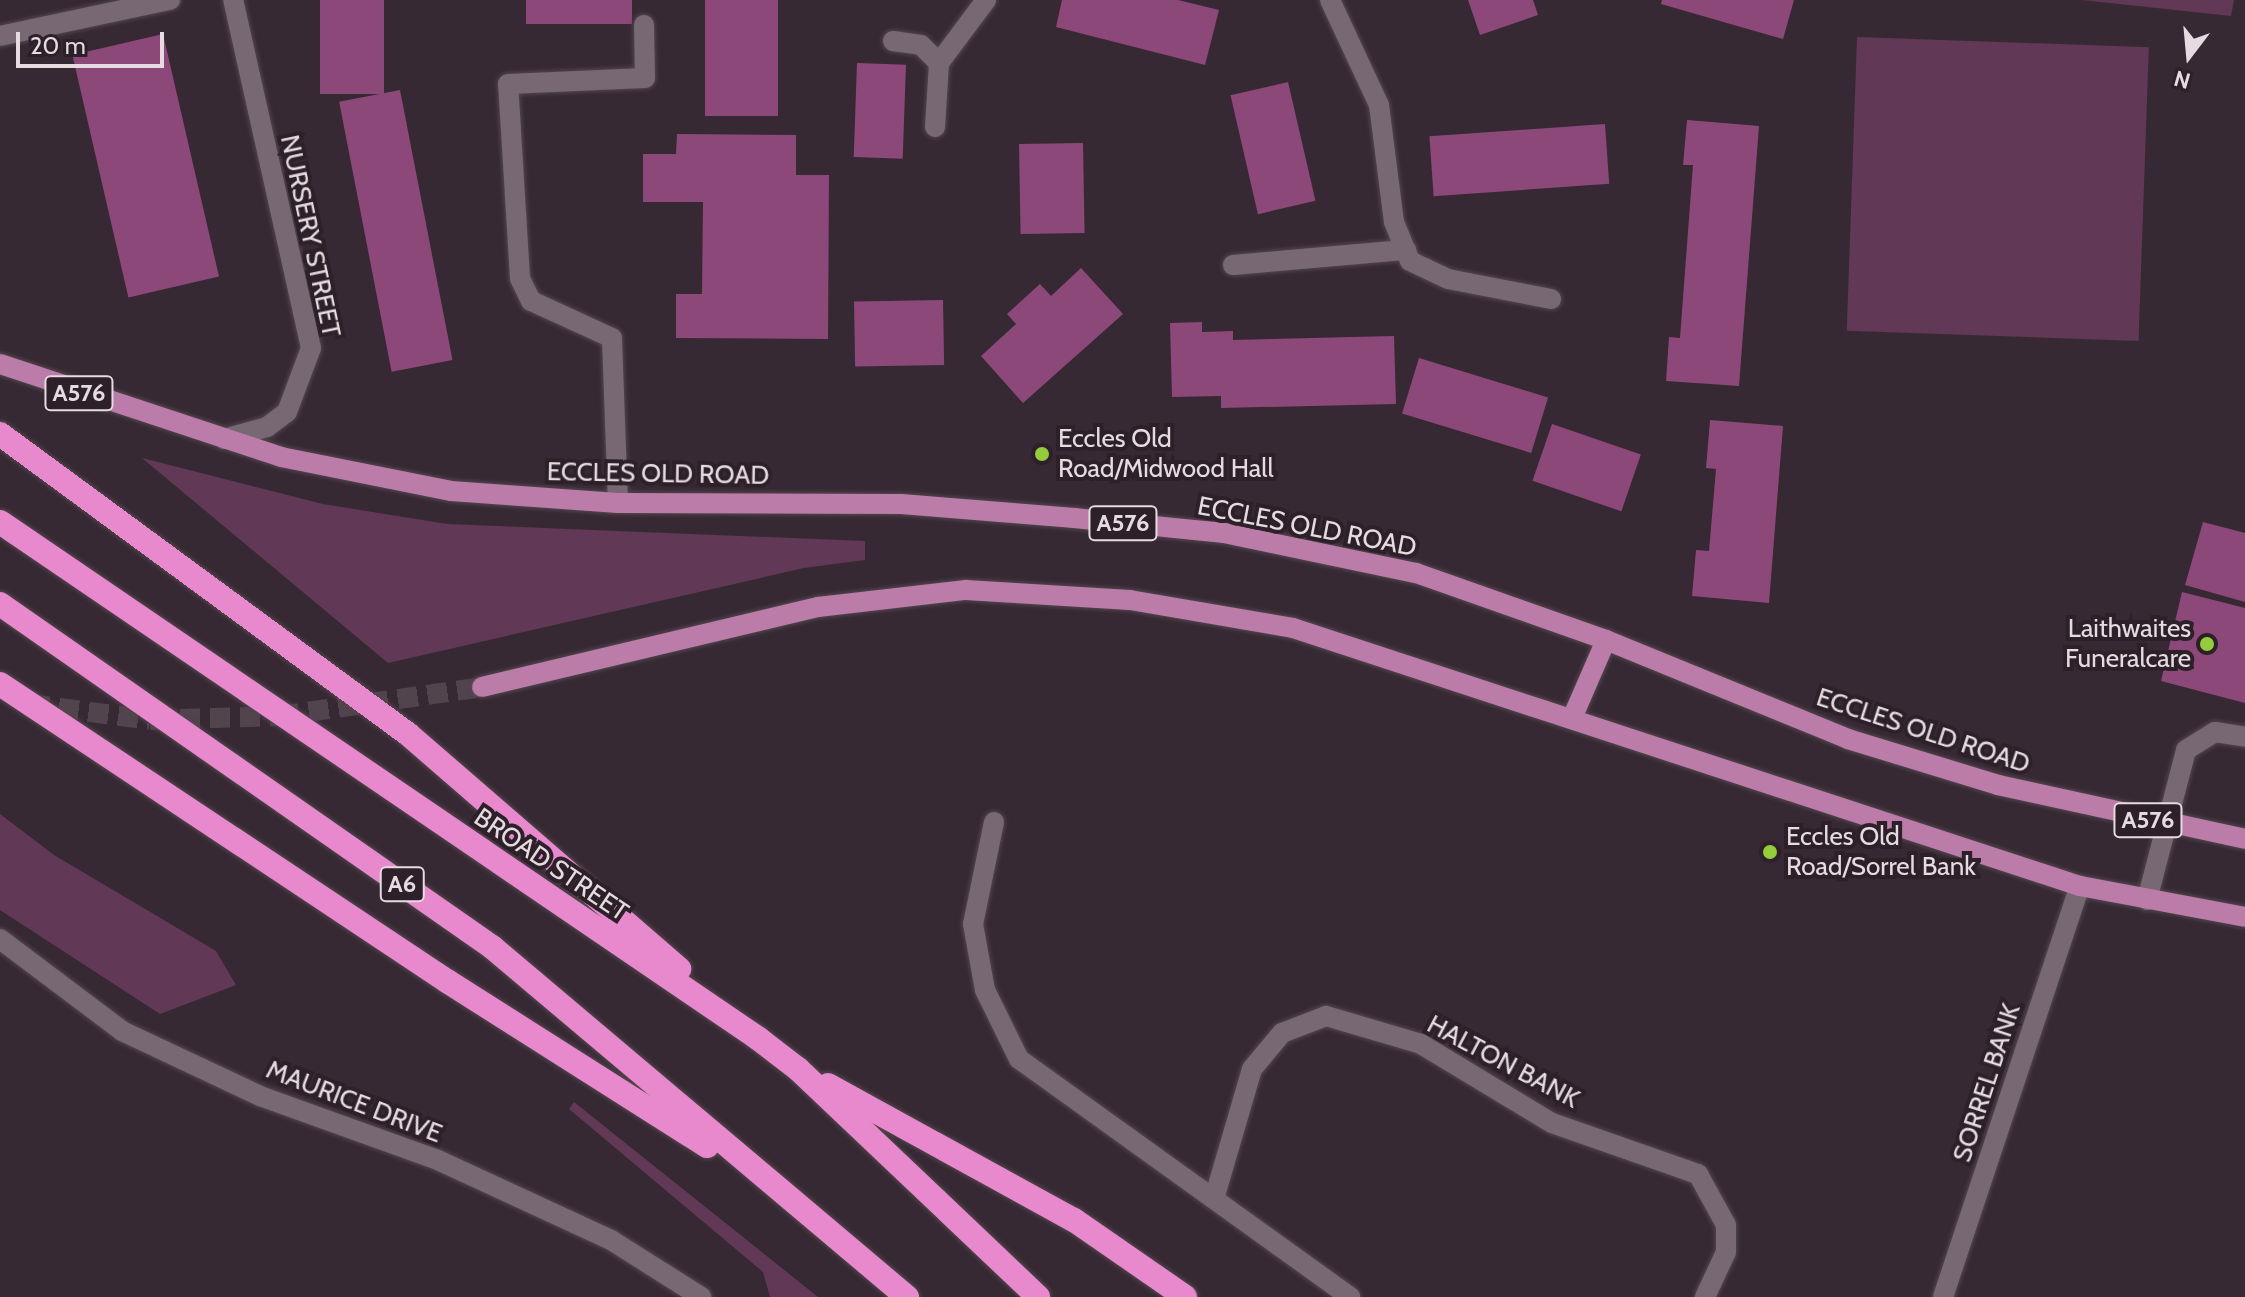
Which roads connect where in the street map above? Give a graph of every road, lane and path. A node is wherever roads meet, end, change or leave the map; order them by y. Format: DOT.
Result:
graph roads {
  1 [pos="170,0"];
  2 [pos="233,0"];
  3 [pos="986,0"];
  4 [pos="1330,0"];
  5 [pos="644,25"];
  6 [pos="0,36"];
  7 [pos="893,41"];
  8 [pos="939,63"];
  9 [pos="935,127"];
  10 [pos="1406,250"];
  11 [pos="1233,265"];
  12 [pos="1551,299"];
  13 [pos="0,364"];
  14 [pos="0,434"];
  15 [pos="224,439"];
  16 [pos="618,503"];
  17 [pos="0,522"];
  18 [pos="0,604"];
  19 [pos="1606,640"];
  20 [pos="0,684"];
  21 [pos="482,687"];
  22 [pos="1573,716"];
  23 [pos="2245,737"];
  24 [pos="994,822"];
  25 [pos="2165,824"];
  26 [pos="2245,839"];
  27 [pos="2080,886"];
  28 [pos="2147,900"];
  29 [pos="2245,917"];
  30 [pos="0,939"];
  31 [pos="759,1039"];
  32 [pos="798,1069"];
  33 [pos="780,1192"];
  34 [pos="1214,1199"];
  35 [pos="1944,1295"];
  36 [pos="701,1297"];
  37 [pos="907,1297"];
  38 [pos="1038,1297"];
  39 [pos="1185,1297"];
  40 [pos="1350,1297"];
  41 [pos="1705,1297"];
  1 -- 6 [label="street"];
  2 -- 15 [label="street, NURSERY STREET"];
  3 -- 8 [label="street"];
  4 -- 10 [label="street"];
  5 -- 16 [label="street"];
  7 -- 8 [label="street"];
  8 -- 9 [label="street"];
  10 -- 11 [label="street"];
  10 -- 12 [label="street"];
  13 -- 15 [label="main road, ECCLES OLD ROAD / A576"];
  14 -- 31 [label="highway"];
  15 -- 16 [label="main road, ECCLES OLD ROAD / A576"];
  16 -- 19 [label="main road, ECCLES OLD ROAD / A576"];
  17 -- 31 [label="highway, BROAD STREET"];
  18 -- 33 [label="highway, A6"];
  19 -- 22 [label="main road"];
  19 -- 25 [label="main road, ECCLES OLD ROAD / A576"];
  20 -- 33 [label="highway"];
  21 -- 22 [label="main road"];
  22 -- 27 [label="main road"];
  23 -- 25 [label="street"];
  24 -- 34 [label="street"];
  25 -- 26 [label="main road, ECCLES OLD ROAD / A576"];
  25 -- 28 [label="street"];
  27 -- 28 [label="main road"];
  27 -- 35 [label="street, SORREL BANK"];
  28 -- 29 [label="main road"];
  30 -- 36 [label="street, MAURICE DRIVE"];
  31 -- 32 [label="highway, BROAD STREET"];
  32 -- 38 [label="highway, BROAD STREET"];
  32 -- 39 [label="highway"];
  33 -- 37 [label="highway, A6"];
  34 -- 40 [label="street"];
  34 -- 41 [label="street, HALTON BANK"];
}
